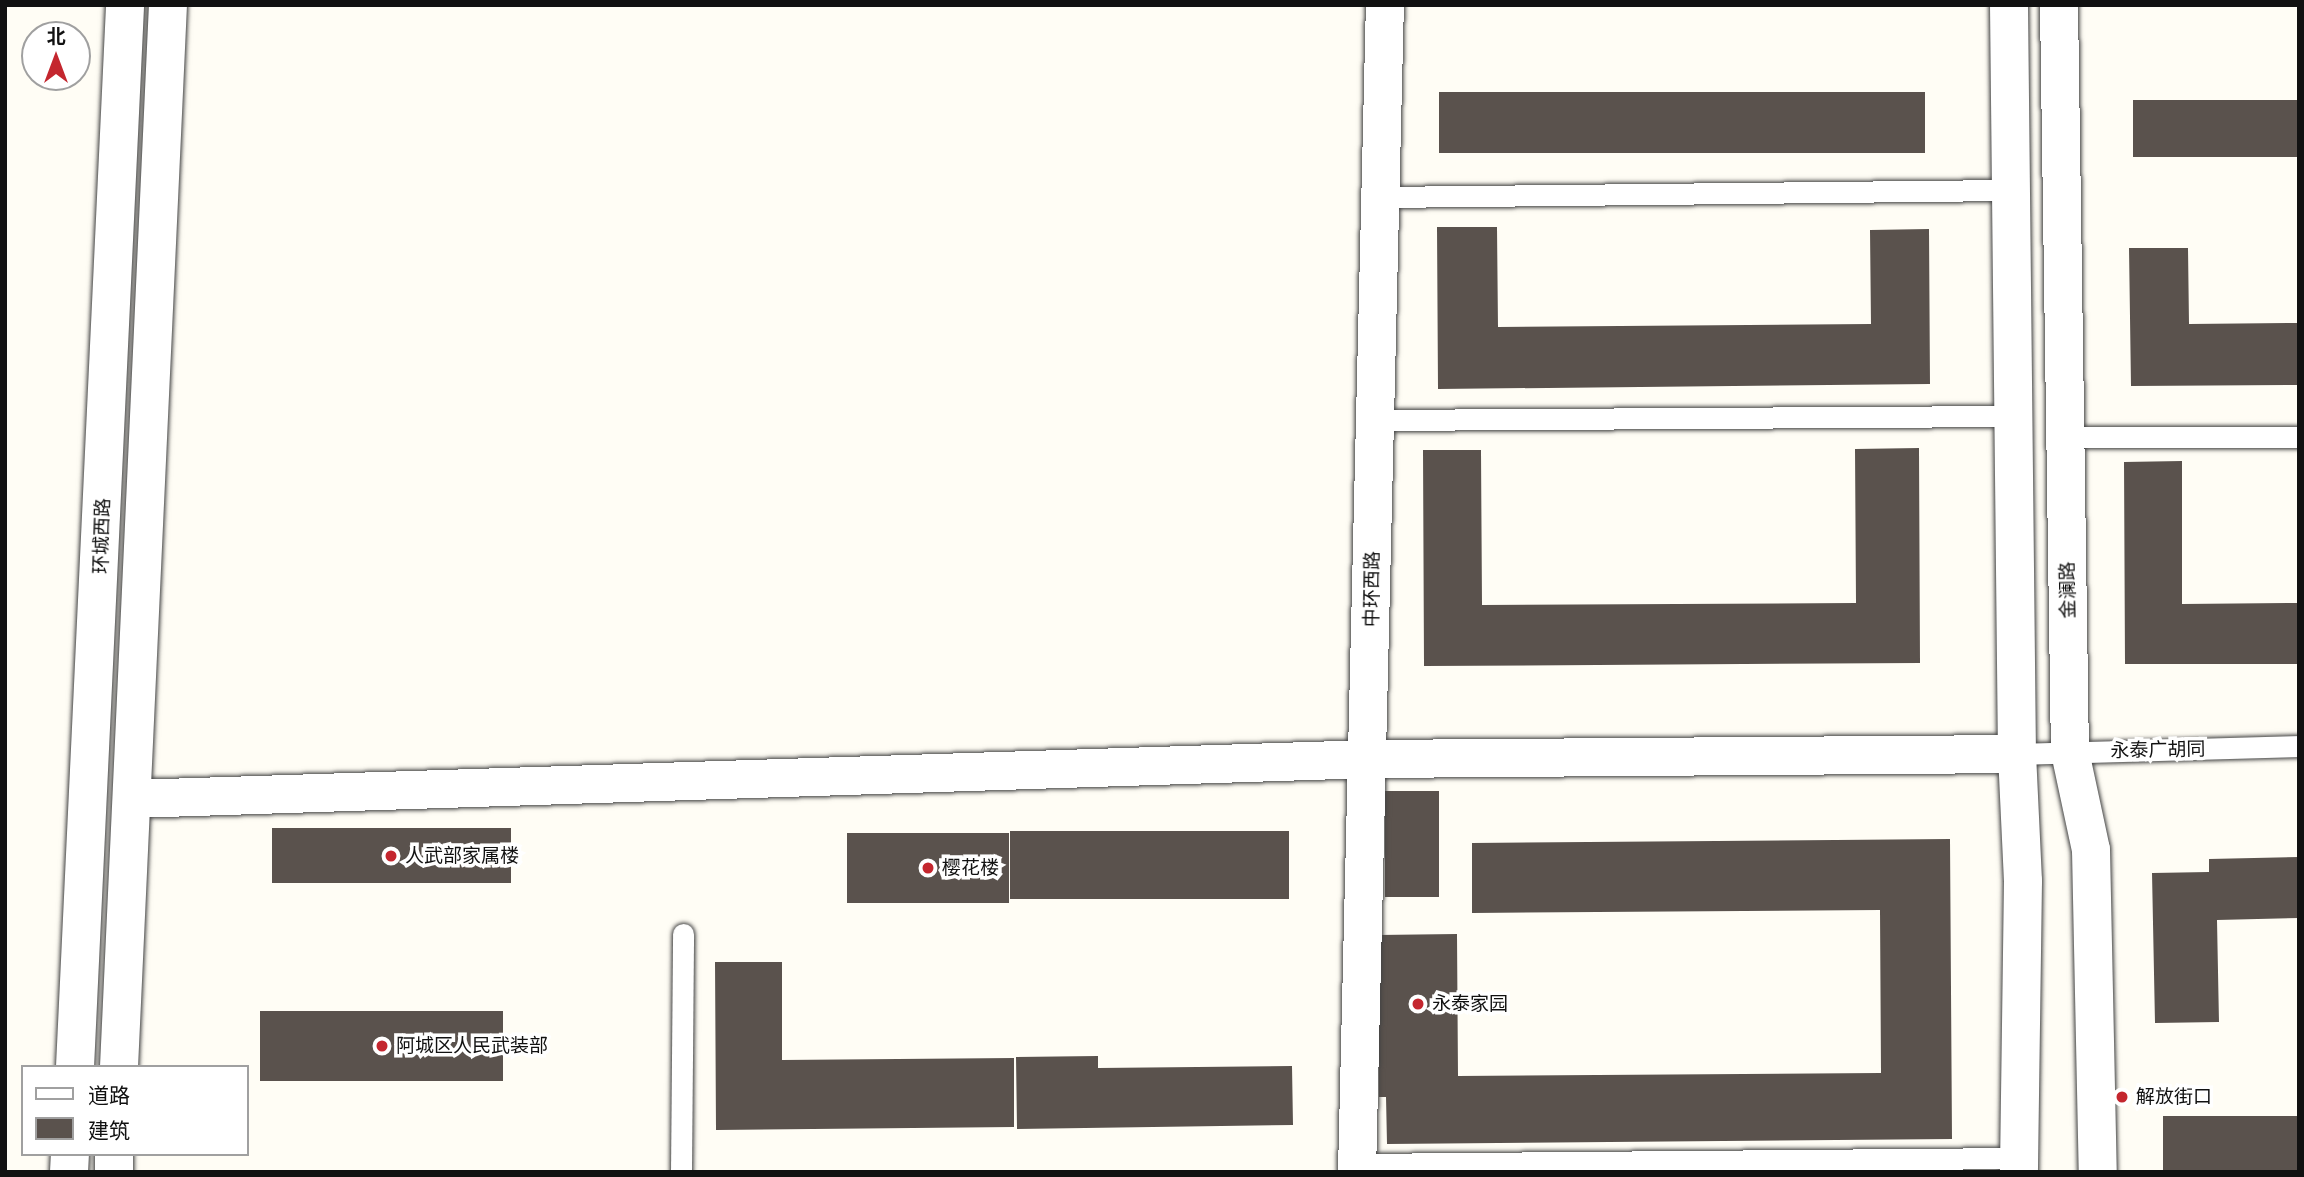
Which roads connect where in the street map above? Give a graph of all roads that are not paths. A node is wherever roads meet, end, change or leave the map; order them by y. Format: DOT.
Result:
graph roads {
  1 [pos="125,5"];
  2 [pos="168,5"];
  3 [pos="1385,5"];
  4 [pos="2009,5"];
  5 [pos="2059,5"];
  6 [pos="2011,190"];
  7 [pos="1381,197"];
  8 [pos="2013,415"];
  9 [pos="1376,420"];
  10 [pos="2066,437"];
  11 [pos="2299,437"];
  12 [pos="2299,746"];
  13 [pos="2070,752"];
  14 [pos="2017,754"];
  15 [pos="1368,759"];
  16 [pos="133,799"];
  17 [pos="683,934"];
  18 [pos="75,1065"];
  19 [pos="119,1065"];
  20 [pos="2019,1165"];
  21 [pos="1357,1168"];
  22 [pos="681,1172"];
  23 [pos="2098,1172"];
  1 -- 18 [label="street, 环城西路"];
  2 -- 16 [label="street"];
  3 -- 7 [label="street, 中环西路"];
  4 -- 6 [label="street"];
  5 -- 10 [label="street, 金澜路"];
  6 -- 7 [label="lane"];
  6 -- 8 [label="street"];
  7 -- 9 [label="street, 中环西路"];
  8 -- 9 [label="lane"];
  8 -- 14 [label="street"];
  9 -- 15 [label="street, 中环西路"];
  10 -- 11 [label="lane"];
  10 -- 13 [label="street, 金澜路"];
  12 -- 13 [label="lane, 永泰广胡同"];
  13 -- 14 [label="lane, 永泰广胡同"];
  13 -- 23 [label="street, 金澜路"];
  14 -- 15 [label="street"];
  14 -- 20 [label="street"];
  15 -- 16 [label="street"];
  15 -- 21 [label="street, 中环西路"];
  16 -- 19 [label="street"];
  17 -- 22 [label="lane"];
  20 -- 21 [label="lane"];
}
